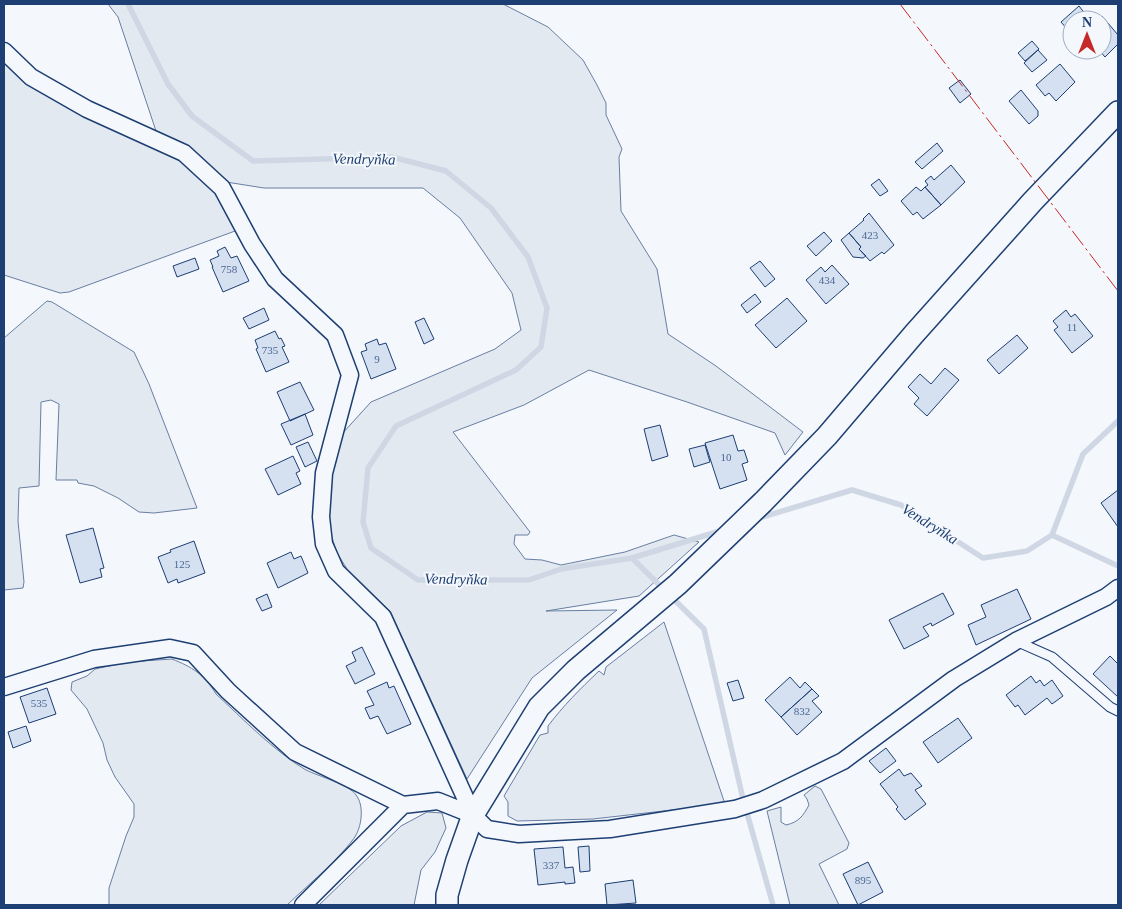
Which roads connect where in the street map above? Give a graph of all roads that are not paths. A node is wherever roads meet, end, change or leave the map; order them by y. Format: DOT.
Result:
graph roads {
  1 [pos="4,52"];
  2 [pos="1118,112"];
  3 [pos="1114,595"];
  4 [pos="1016,641"];
  5 [pos="4,687"];
  6 [pos="1118,711"];
  7 [pos="403,805"];
  8 [pos="473,815"];
  9 [pos="303,905"];
  10 [pos="447,905"];
  1 -- 8 [label="street"];
  2 -- 8 [label="street"];
  3 -- 4 [label="street"];
  4 -- 6 [label="lane"];
  4 -- 8 [label="street"];
  5 -- 7 [label="street"];
  7 -- 8 [label="street"];
  7 -- 9 [label="street"];
  8 -- 10 [label="street"];
}
